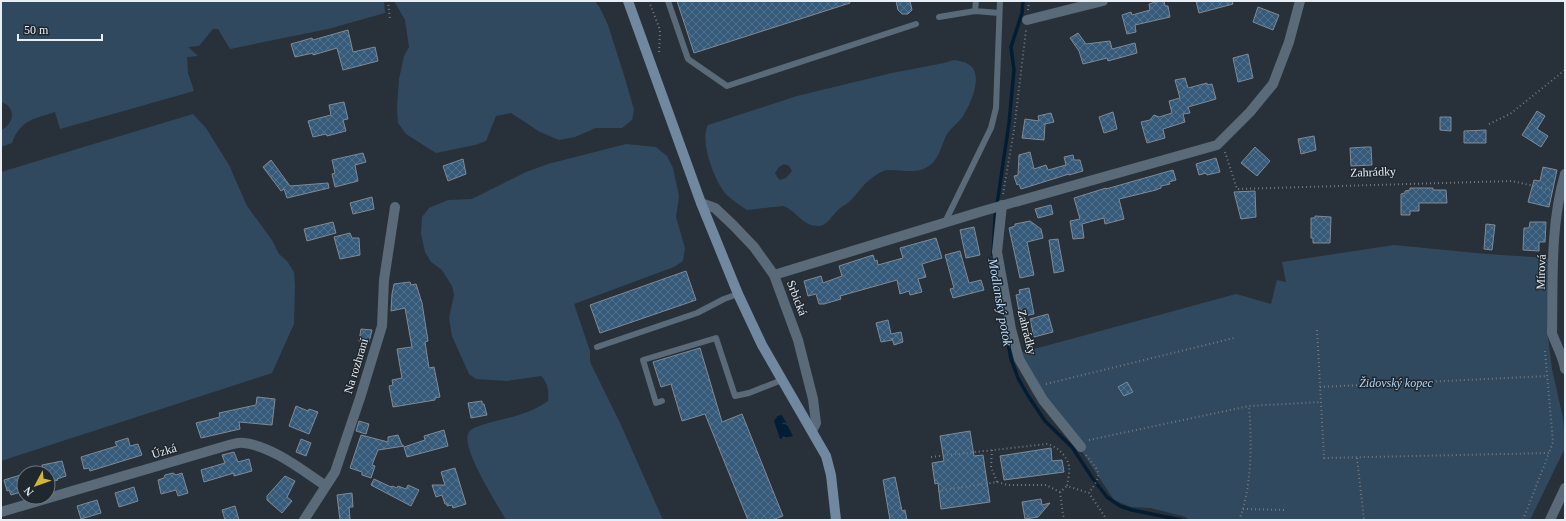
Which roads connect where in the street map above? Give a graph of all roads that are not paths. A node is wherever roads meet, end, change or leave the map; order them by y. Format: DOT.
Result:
graph roads {
  1 [pos="628,1"];
  2 [pos="668,1"];
  3 [pos="976,1"];
  4 [pos="1000,1"];
  5 [pos="1103,1"];
  6 [pos="1300,1"];
  7 [pos="975,11"];
  8 [pos="999,14"];
  9 [pos="939,17"];
  10 [pos="1027,20"];
  11 [pos="916,24"];
  12 [pos="1565,174"];
  13 [pos="701,203"];
  14 [pos="1002,205"];
  15 [pos="395,207"];
  16 [pos="945,222"];
  17 [pos="774,275"];
  18 [pos="738,294"];
  19 [pos="1561,346"];
  20 [pos="597,348"];
  21 [pos="1565,370"];
  22 [pos="782,380"];
  23 [pos="662,401"];
  24 [pos="812,431"];
  25 [pos="1081,447"];
  26 [pos="326,486"];
  27 [pos="1565,488"];
  28 [pos="1,512"];
  29 [pos="304,520"];
  30 [pos="836,520"];
  31 [pos="1550,520"];
  1 -- 13 [label="street"];
  2 -- 11 [label="lane"];
  3 -- 7 [label="lane"];
  4 -- 8 [label="lane"];
  5 -- 10 [label="street"];
  6 -- 14 [label="street"];
  7 -- 8 [label="lane"];
  7 -- 9 [label="lane"];
  8 -- 16 [label="lane"];
  12 -- 19 [label="street, Mírová"];
  13 -- 17 [label="street, Srbická"];
  13 -- 18 [label="street"];
  14 -- 16 [label="street"];
  14 -- 25 [label="street, Zahrádky"];
  15 -- 26 [label="street, Na rozhraní"];
  16 -- 17 [label="street"];
  17 -- 24 [label="street, Srbická"];
  18 -- 20 [label="lane"];
  18 -- 22 [label="street"];
  19 -- 21 [label="street, Mírová"];
  22 -- 23 [label="lane"];
  22 -- 24 [label="street"];
  24 -- 30 [label="street"];
  26 -- 28 [label="street, Úzká"];
  26 -- 29 [label="street, Na rozhraní"];
  27 -- 31 [label="street"];
}
